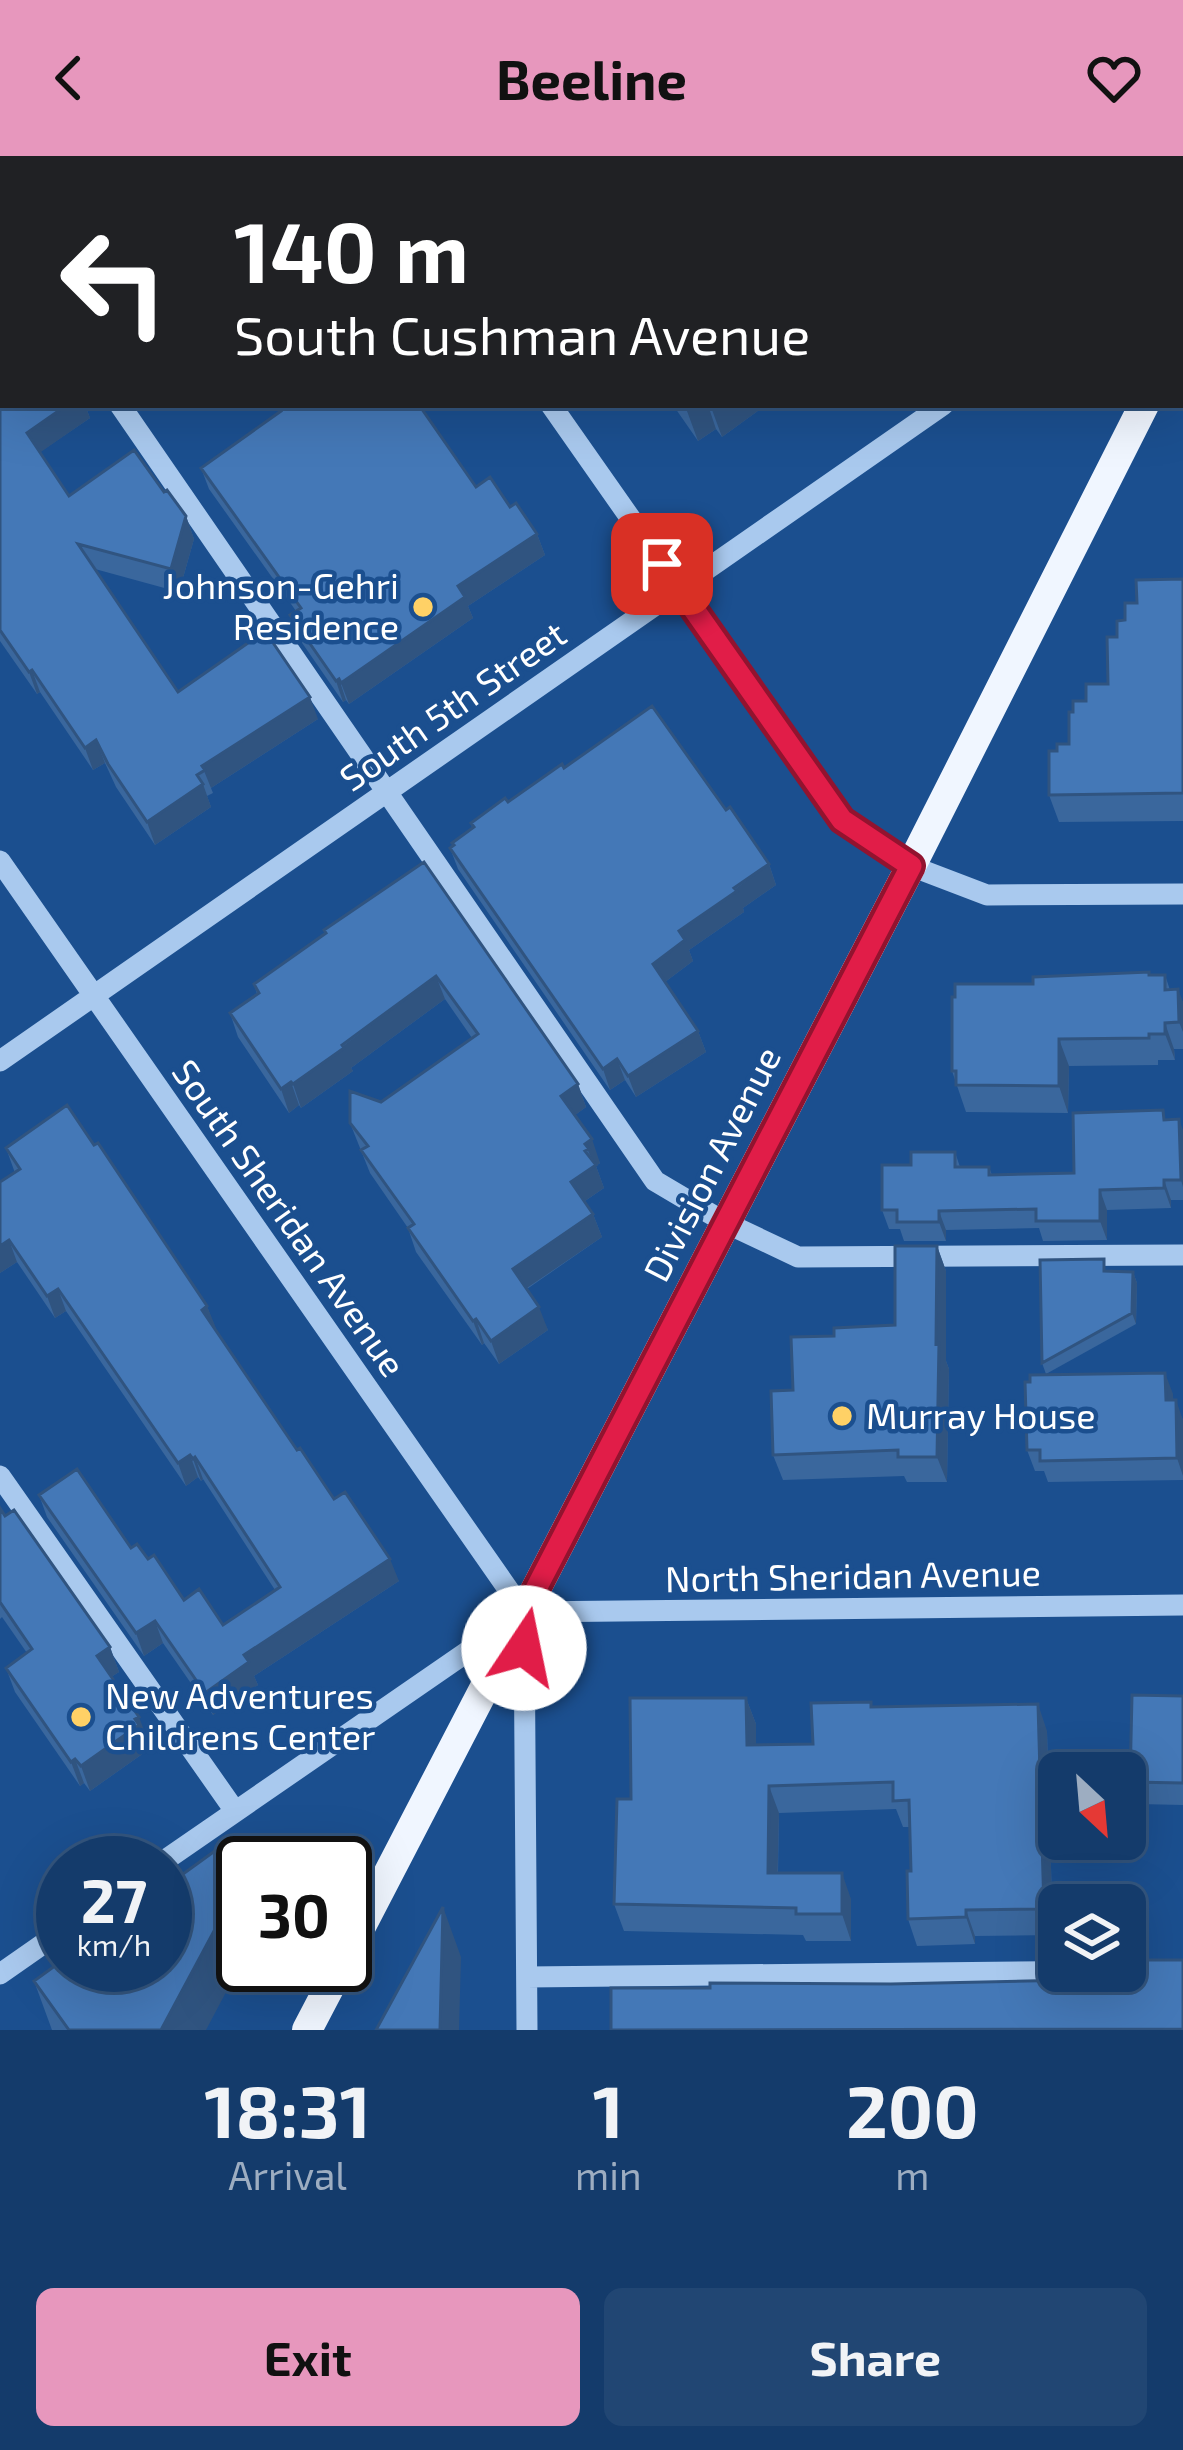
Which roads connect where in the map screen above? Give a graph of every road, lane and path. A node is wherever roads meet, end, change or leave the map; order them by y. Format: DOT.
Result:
graph roads {
  1 [pos="123,408"];
  2 [pos="553,408"];
  3 [pos="939,408"];
  4 [pos="1142,408"];
  5 [pos="680,589"];
  6 [pos="387,793"];
  7 [pos="0,861"];
  8 [pos="911,866"];
  9 [pos="1183,894"];
  10 [pos="94,996"];
  11 [pos="0,1061"];
  12 [pos="726,1223"];
  13 [pos="1183,1255"];
  14 [pos="0,1475"];
  15 [pos="1183,1605"];
  16 [pos="524,1612"];
  17 [pos="236,1811"];
  18 [pos="192,1842"];
  19 [pos="372,1905"];
  20 [pos="36,1949"];
  21 [pos="1038,1972"];
  22 [pos="0,1974"];
  23 [pos="527,1977"];
  24 [pos="327,1992"];
  25 [pos="307,2030"];
  26 [pos="527,2030"];
  1 -- 6 [label="street"];
  2 -- 5 [label="street"];
  3 -- 5 [label="street, South 5th Street"];
  4 -- 8 [label="main road, Division Avenue"];
  5 -- 6 [label="street, South 5th Street"];
  5 -- 8 [label="street"];
  6 -- 10 [label="street, South 5th Street"];
  6 -- 12 [label="street"];
  7 -- 10 [label="street, South Sheridan Avenue"];
  8 -- 9 [label="street"];
  8 -- 12 [label="main road, Division Avenue"];
  10 -- 11 [label="street, South 5th Street"];
  10 -- 16 [label="street, South Sheridan Avenue"];
  12 -- 13 [label="street"];
  12 -- 16 [label="main road, Division Avenue"];
  14 -- 17 [label="street"];
  15 -- 16 [label="street, North Sheridan Avenue"];
  16 -- 17 [label="street"];
  16 -- 19 [label="main road, Division Avenue"];
  16 -- 23 [label="street"];
  17 -- 18 [label="street"];
  20 -- 22 [label="street"];
  21 -- 23 [label="street"];
  23 -- 26 [label="street"];
  24 -- 25 [label="main road, Division Avenue"];
}
